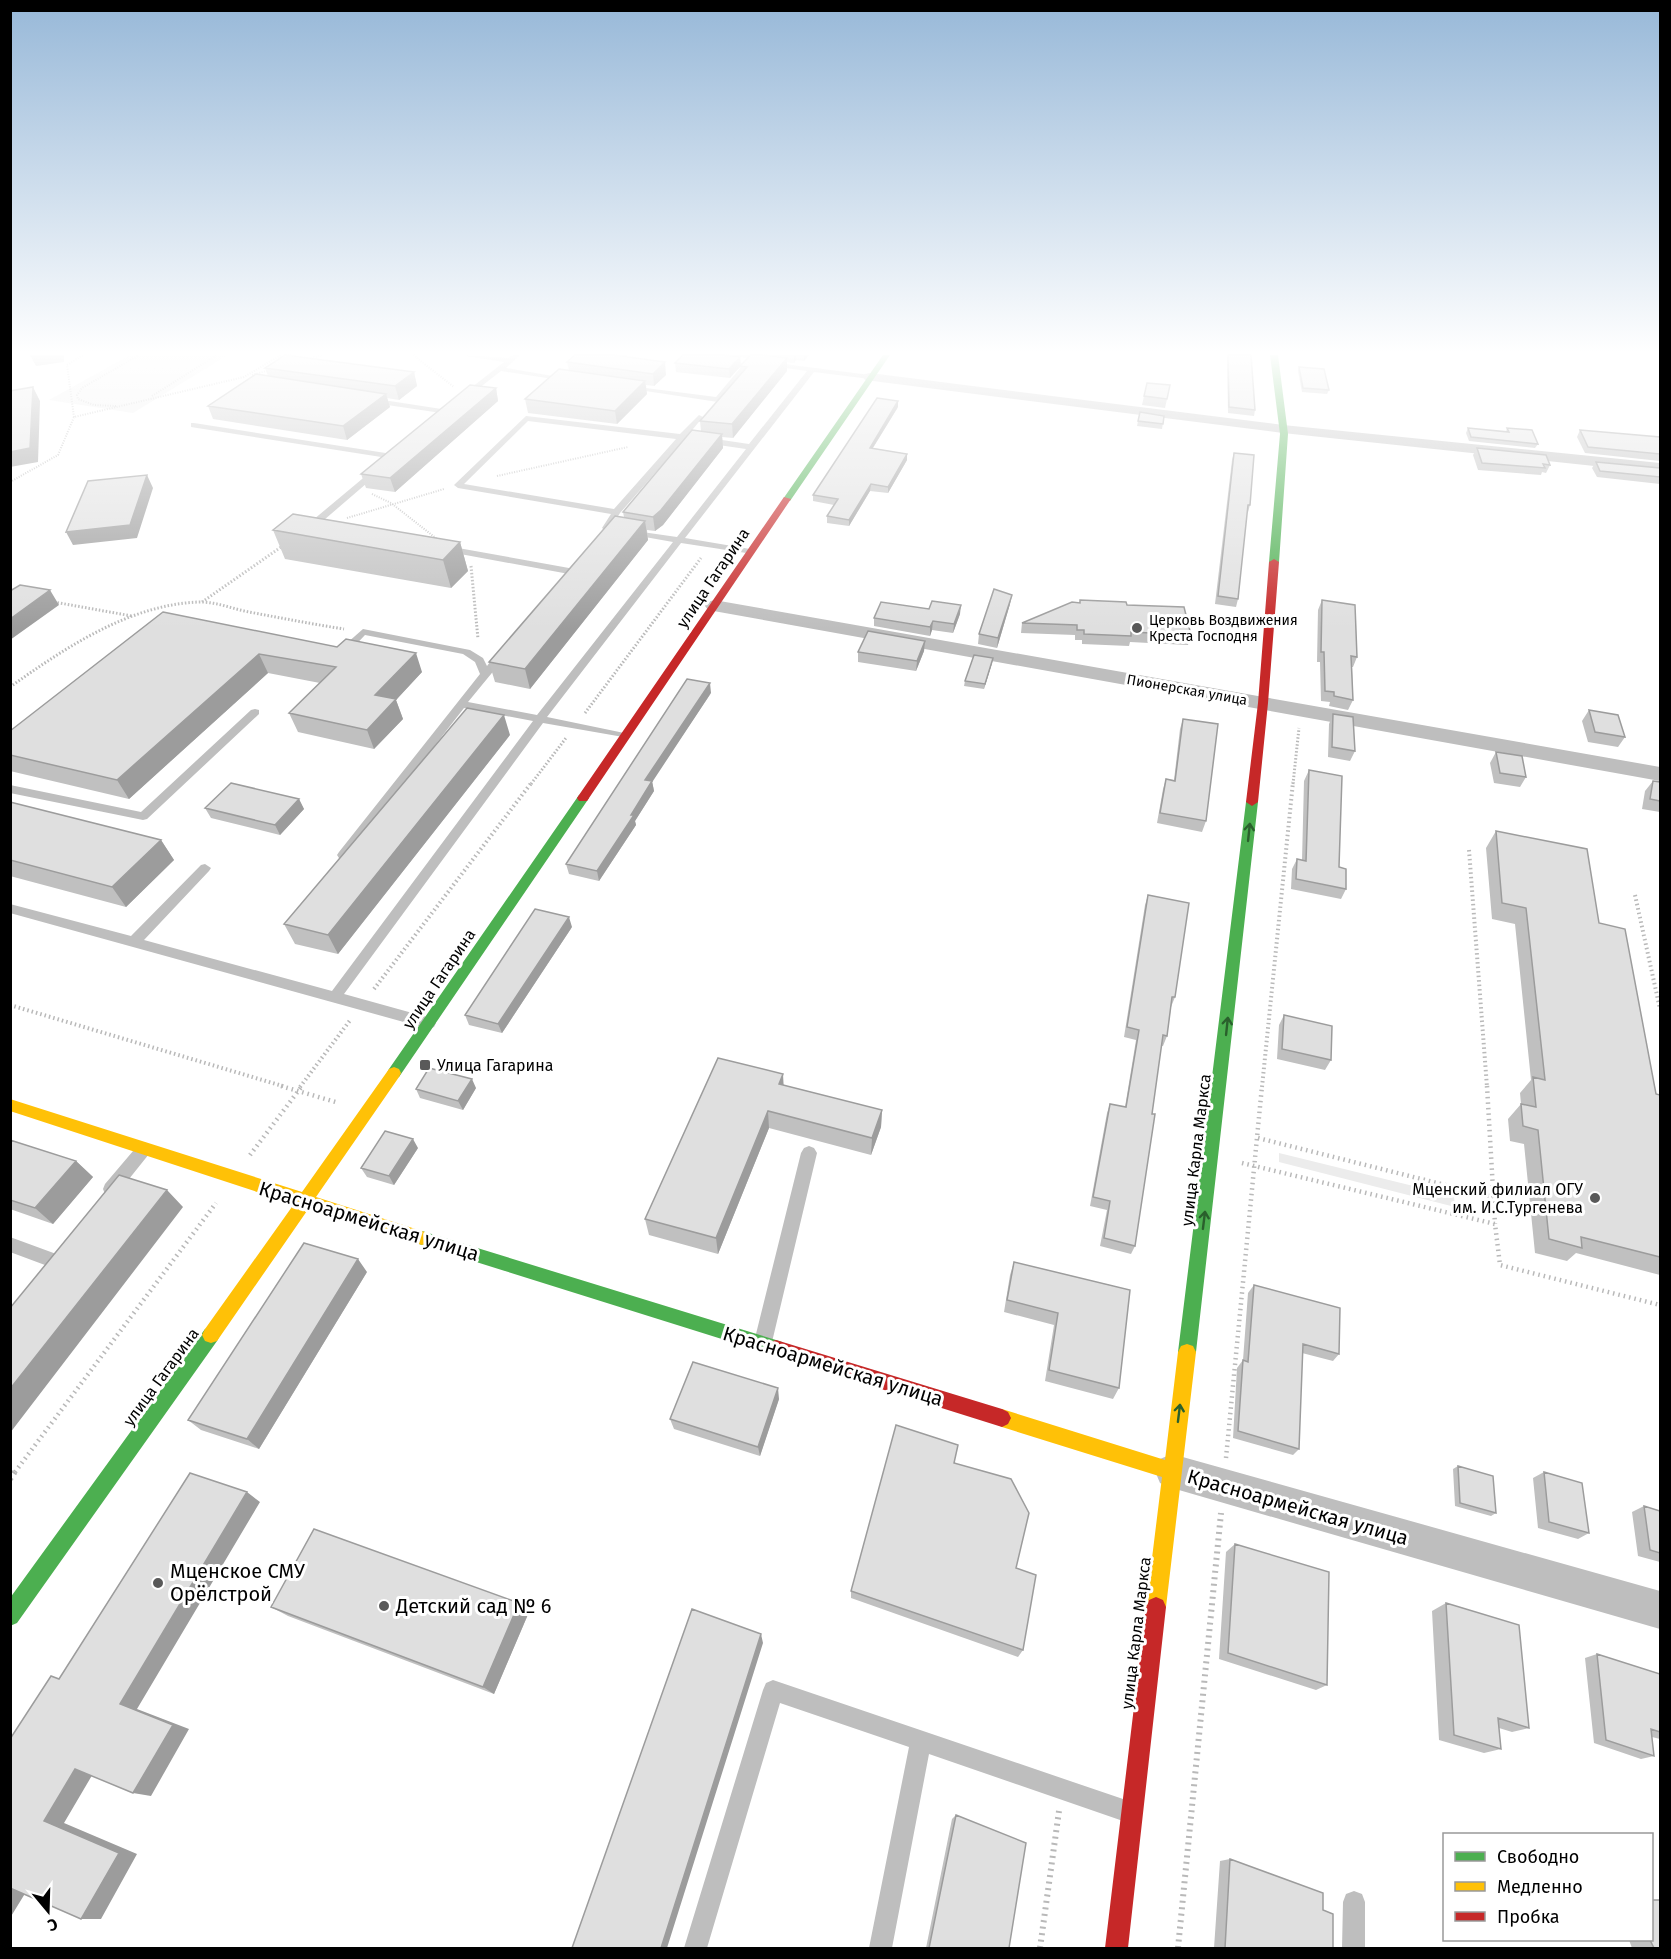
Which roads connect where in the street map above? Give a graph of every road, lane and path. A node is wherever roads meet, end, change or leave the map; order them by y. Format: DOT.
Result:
graph roads {
  1 [pos="62,446"];
  2 [pos="328,446"];
  3 [pos="497,446"];
  4 [pos="635,446"];
  5 [pos="674,446"];
  6 [pos="746,446"];
  7 [pos="822,446"];
  8 [pos="1282,446"];
  9 [pos="1451,446"];
  10 [pos="750,447"];
  11 [pos="403,449"];
  12 [pos="394,457"];
  13 [pos="1660,468"];
  14 [pos="10,482"];
  15 [pos="458,485"];
  16 [pos="616,512"];
  17 [pos="310,527"];
  18 [pos="322,529"];
  19 [pos="679,540"];
  20 [pos="440,548"];
  21 [pos="750,552"];
  22 [pos="569,571"];
  23 [pos="44,600"];
  24 [pos="202,602"];
  25 [pos="714,606"];
  26 [pos="133,616"];
  27 [pos="363,632"];
  28 [pos="506,648"];
  29 [pos="329,652"];
  30 [pos="485,674"];
  31 [pos="10,687"];
  32 [pos="1263,703"];
  33 [pos="460,704"];
  34 [pos="1301,711"];
  35 [pos="255,712"];
  36 [pos="540,719"];
  37 [pos="625,736"];
  38 [pos="1660,774"];
  39 [pos="10,789"];
  40 [pos="1469,850"];
  41 [pos="338,862"];
  42 [pos="205,868"];
  43 [pos="1635,895"];
  44 [pos="10,908"];
  45 [pos="134,942"];
  46 [pos="334,997"];
  47 [pos="10,1005"];
  48 [pos="1660,1009"];
  49 [pos="429,1023"];
  50 [pos="10,1105"];
  51 [pos="368,1112"];
  52 [pos="1258,1138"];
  53 [pos="144,1149"];
  54 [pos="809,1153"];
  55 [pos="1212,1155"];
  56 [pos="1255,1166"];
  57 [pos="1493,1197"];
  58 [pos="306,1202"];
  59 [pos="98,1204"];
  60 [pos="1495,1224"];
  61 [pos="10,1244"];
  62 [pos="39,1277"];
  63 [pos="1660,1305"];
  64 [pos="762,1344"];
  65 [pos="1172,1471"];
  66 [pos="1224,1486"];
  67 [pos="1660,1610"];
  68 [pos="10,1616"];
  69 [pos="921,1741"];
  70 [pos="1062,1789"];
  71 [pos="1130,1812"];
  72 [pos="1354,1902"];
  73 [pos="695,1948"];
  74 [pos="880,1948"];
  75 [pos="1040,1948"];
  76 [pos="1116,1948"];
  77 [pos="1178,1948"];
  78 [pos="1353,1948"];
  1 -- 14 [label="path"];
  2 -- 12 [label="lane"];
  3 -- 15 [label="lane"];
  4 -- 15 [label="path"];
  5 -- 16 [label="lane"];
  6 -- 10 [label="lane"];
  7 -- 21 [label="main road, улица Гагарина"];
  8 -- 32 [label="main road, улица Карла Маркса"];
  9 -- 13 [label="street"];
  10 -- 19 [label="lane"];
  11 -- 12 [label="lane"];
  12 -- 17 [label="lane"];
  15 -- 16 [label="lane"];
  15 -- 17 [label="path"];
  16 -- 19 [label="lane"];
  17 -- 18 [label="lane"];
  17 -- 24 [label="path"];
  19 -- 21 [label="lane"];
  19 -- 36 [label="lane"];
  20 -- 22 [label="lane"];
  21 -- 25 [label="main road, улица Гагарина"];
  23 -- 26 [label="path"];
  24 -- 26 [label="path"];
  24 -- 27 [label="path"];
  25 -- 32 [label="street, Пионерская улица"];
  25 -- 37 [label="main road, улица Гагарина"];
  26 -- 31 [label="path"];
  27 -- 29 [label="lane"];
  27 -- 30 [label="lane"];
  28 -- 30 [label="lane"];
  30 -- 33 [label="lane"];
  32 -- 34 [label="street, Пионерская улица"];
  55 -- 32 [label="main road, улица Карла Маркса, one-way"];
  33 -- 36 [label="lane"];
  33 -- 41 [label="lane"];
  34 -- 38 [label="street, Пионерская улица"];
  34 -- 52 [label="path"];
  35 -- 39 [label="lane"];
  36 -- 37 [label="lane"];
  36 -- 46 [label="lane"];
  37 -- 49 [label="main road, улица Гагарина"];
  40 -- 57 [label="path"];
  42 -- 45 [label="lane"];
  43 -- 48 [label="path"];
  44 -- 45 [label="lane"];
  45 -- 46 [label="lane"];
  46 -- 49 [label="lane"];
  47 -- 51 [label="path"];
  49 -- 51 [label="main road, улица Гагарина"];
  50 -- 53 [label="main road, Красноармейская улица"];
  51 -- 58 [label="main road, улица Гагарина"];
  52 -- 56 [label="path"];
  52 -- 57 [label="path"];
  53 -- 58 [label="main road, Красноармейская улица"];
  53 -- 59 [label="lane"];
  54 -- 64 [label="lane"];
  55 -- 56 [label="path"];
  65 -- 55 [label="main road, улица Карла Маркса, one-way"];
  56 -- 60 [label="path"];
  56 -- 66 [label="path"];
  57 -- 60 [label="path"];
  58 -- 64 [label="main road, Красноармейская улица"];
  58 -- 68 [label="main road, улица Гагарина"];
  60 -- 63 [label="path"];
  61 -- 62 [label="lane"];
  64 -- 65 [label="main road, Красноармейская улица"];
  65 -- 66 [label="street, Красноармейская улица"];
  65 -- 71 [label="main road, улица Карла Маркса"];
  66 -- 67 [label="street, Красноармейская улица"];
  66 -- 77 [label="path"];
  69 -- 70 [label="lane"];
  69 -- 73 [label="lane"];
  69 -- 74 [label="lane"];
  70 -- 71 [label="lane"];
  70 -- 75 [label="path"];
  71 -- 76 [label="main road, улица Карла Маркса"];
  72 -- 78 [label="lane"];
}
